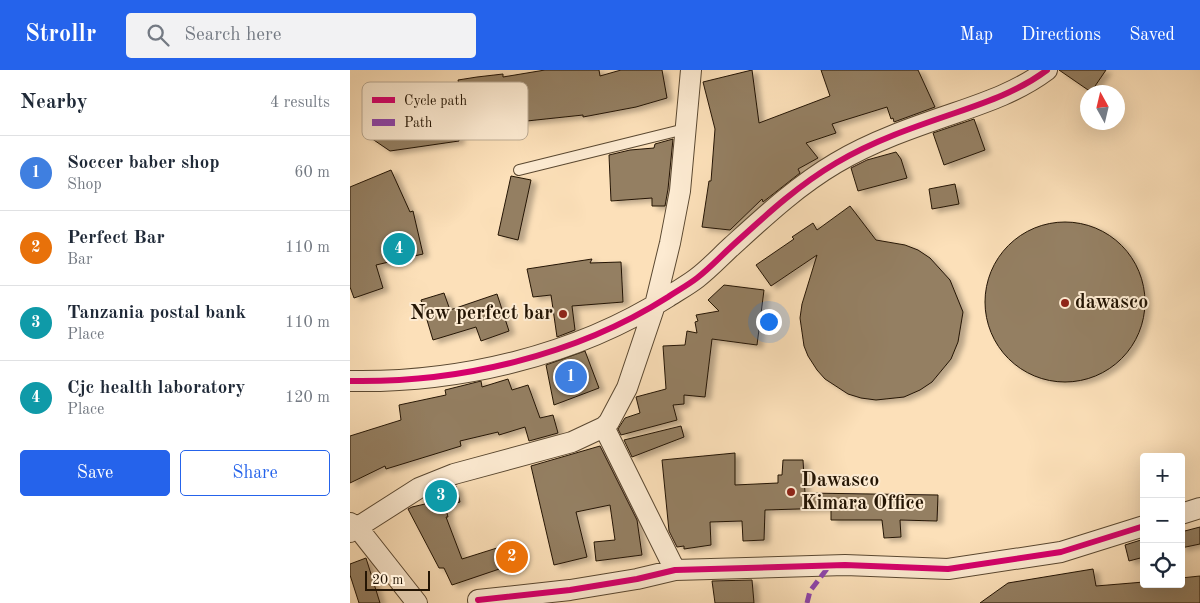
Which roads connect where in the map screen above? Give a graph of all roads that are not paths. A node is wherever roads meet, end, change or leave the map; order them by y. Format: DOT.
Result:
graph roads {
  1 [pos="1047,70"];
  2 [pos="688,72"];
  3 [pos="684,129"];
  4 [pos="519,170"];
  5 [pos="655,305"];
  6 [pos="350,381"];
  7 [pos="604,427"];
  8 [pos="1200,508"];
  9 [pos="1185,513"];
  10 [pos="1140,527"];
  11 [pos="352,528"];
  12 [pos="674,570"];
  13 [pos="478,600"];
  14 [pos="417,603"];
  1 -- 5 [label="street"];
  2 -- 3 [label="street"];
  3 -- 4 [label="lane"];
  3 -- 5 [label="street"];
  5 -- 6 [label="street"];
  5 -- 7 [label="street"];
  7 -- 11 [label="street"];
  7 -- 12 [label="street"];
  8 -- 9 [label="street"];
  10 -- 12 [label="street"];
  11 -- 14 [label="street"];
  12 -- 13 [label="street"];
}
